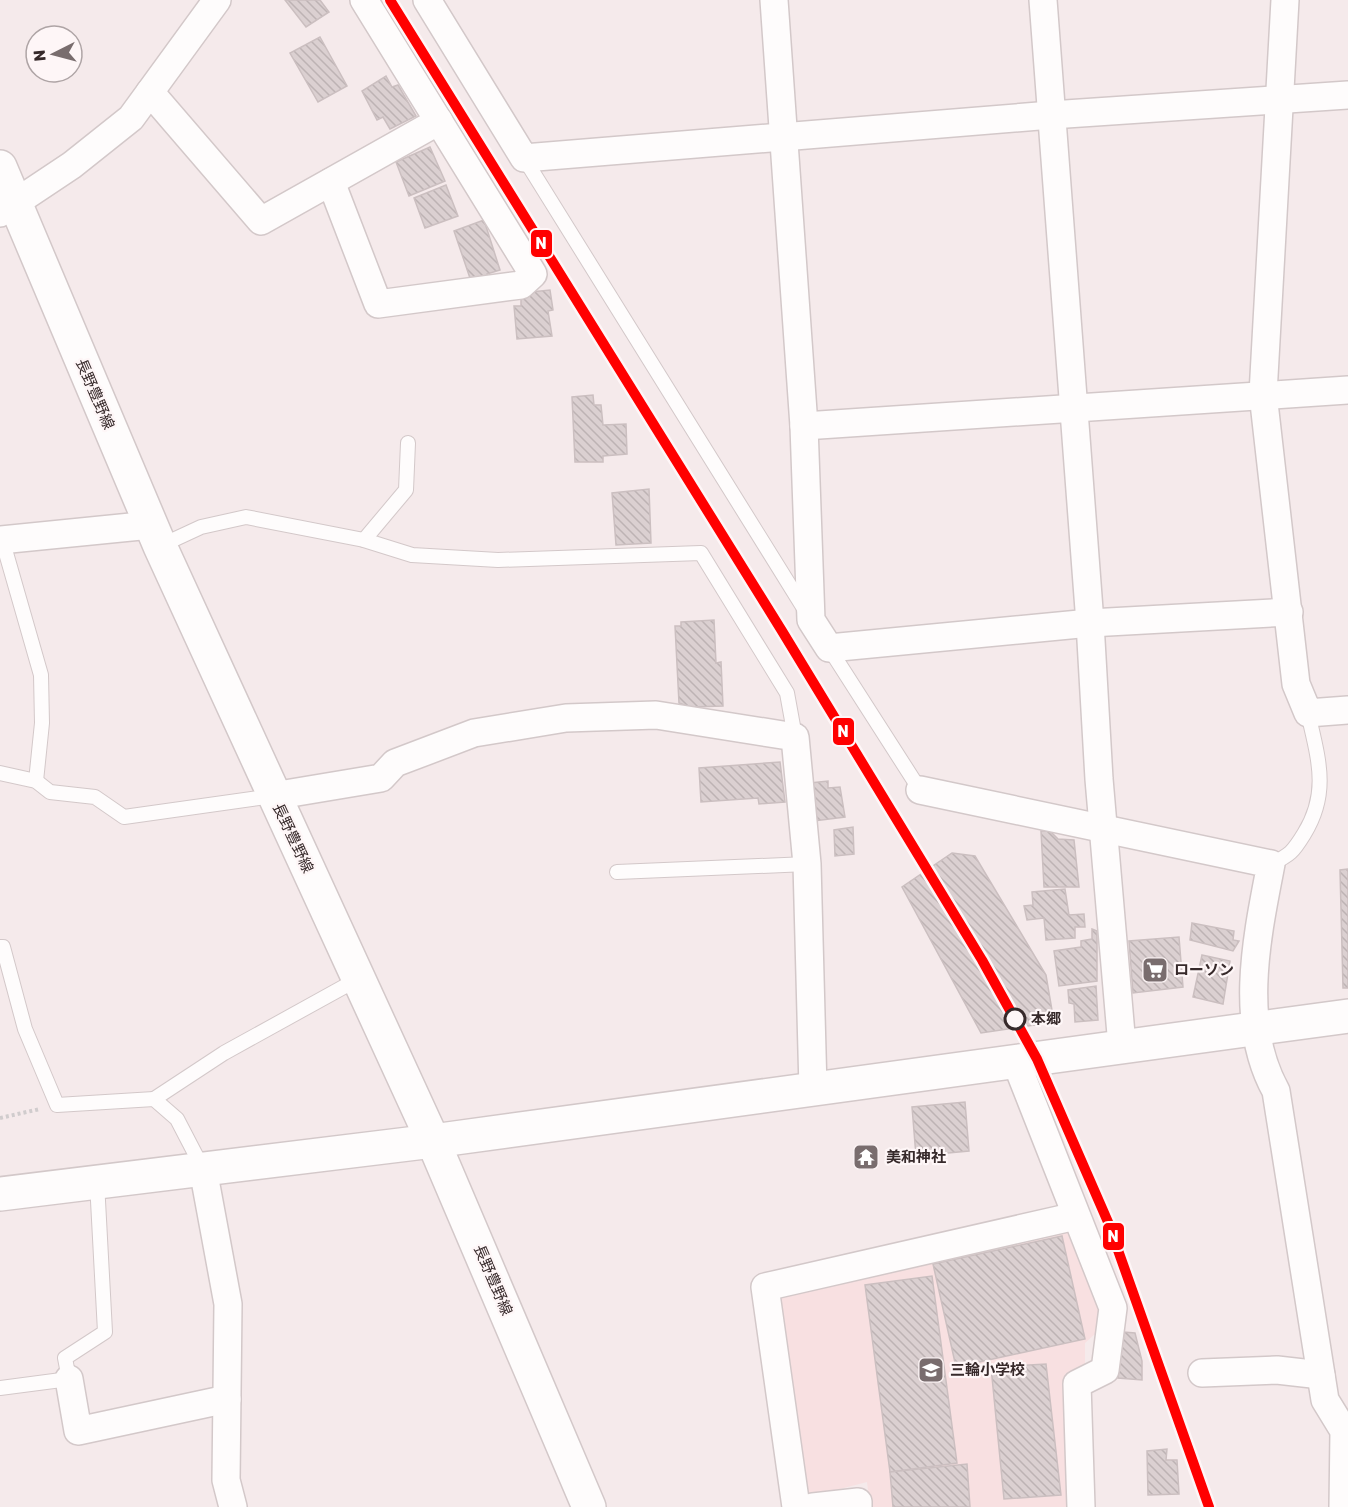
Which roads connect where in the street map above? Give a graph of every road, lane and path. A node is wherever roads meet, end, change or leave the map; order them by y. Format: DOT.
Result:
graph roads {
  1 [pos="217,0"];
  2 [pos="364,0"];
  3 [pos="426,0"];
  4 [pos="774,0"];
  5 [pos="1043,0"];
  6 [pos="1285,0"];
  7 [pos="150,92"];
  8 [pos="1348,95"];
  9 [pos="1278,100"];
  10 [pos="1051,115"];
  11 [pos="439,121"];
  12 [pos="783,136"];
  13 [pos="524,158"];
  14 [pos="0,167"];
  15 [pos="330,182"];
  16 [pos="7,209"];
  17 [pos="1348,390"];
  18 [pos="1263,394"];
  19 [pos="1073,406"];
  20 [pos="804,426"];
  21 [pos="408,443"];
  22 [pos="156,535"];
  23 [pos="1,539"];
  24 [pos="364,540"];
  25 [pos="1289,612"];
  26 [pos="811,620"];
  27 [pos="1090,623"];
  28 [pos="829,648"];
  29 [pos="1348,710"];
  30 [pos="1308,713"];
  31 [pos="795,737"];
  32 [pos="0,773"];
  33 [pos="36,781"];
  34 [pos="920,789"];
  35 [pos="273,796"];
  36 [pos="1103,830"];
  37 [pos="807,864"];
  38 [pos="1271,864"];
  39 [pos="617,872"];
  40 [pos="0,947"];
  41 [pos="358,979"];
  42 [pos="1348,1016"];
  43 [pos="1257,1029"];
  44 [pos="1122,1046"];
  45 [pos="1016,1062"];
  46 [pos="813,1089"];
  47 [pos="154,1099"];
  48 [pos="57,1105"];
  49 [pos="0,1118"];
  50 [pos="433,1141"];
  51 [pos="203,1169"];
  52 [pos="97,1182"];
  53 [pos="0,1194"];
  54 [pos="1076,1216"];
  55 [pos="1202,1373"];
  56 [pos="1322,1375"];
  57 [pos="69,1379"];
  58 [pos="0,1388"];
  59 [pos="227,1399"];
  60 [pos="1346,1430"];
  61 [pos="233,1507"];
  62 [pos="589,1507"];
  63 [pos="796,1507"];
  64 [pos="813,1507"];
  65 [pos="858,1507"];
  66 [pos="1081,1507"];
  67 [pos="1343,1507"];
  1 -- 7 [label="street"];
  2 -- 11 [label="street"];
  3 -- 13 [label="street"];
  4 -- 12 [label="street"];
  5 -- 10 [label="street"];
  6 -- 9 [label="street"];
  7 -- 15 [label="street"];
  7 -- 16 [label="street"];
  8 -- 9 [label="street"];
  9 -- 10 [label="street"];
  9 -- 18 [label="street"];
  10 -- 12 [label="street"];
  10 -- 19 [label="street"];
  11 -- 15 [label="street"];
  11 -- 15 [label="street"];
  12 -- 13 [label="street"];
  12 -- 20 [label="street"];
  13 -- 26 [label="lane"];
  14 -- 16 [label="main road, 長野豊野線"];
  16 -- 22 [label="main road, 長野豊野線"];
  17 -- 18 [label="street"];
  18 -- 19 [label="street"];
  18 -- 25 [label="street"];
  19 -- 20 [label="street"];
  19 -- 27 [label="street"];
  20 -- 26 [label="street"];
  21 -- 24 [label="lane"];
  22 -- 23 [label="street"];
  22 -- 24 [label="lane"];
  22 -- 35 [label="main road, 長野豊野線"];
  23 -- 33 [label="lane"];
  24 -- 31 [label="lane"];
  25 -- 27 [label="street"];
  25 -- 30 [label="street"];
  26 -- 28 [label="street"];
  27 -- 28 [label="street"];
  27 -- 36 [label="street"];
  28 -- 34 [label="lane"];
  29 -- 30 [label="street"];
  30 -- 38 [label="lane"];
  31 -- 35 [label="street"];
  31 -- 37 [label="street"];
  32 -- 33 [label="lane"];
  33 -- 35 [label="lane"];
  34 -- 36 [label="street"];
  35 -- 41 [label="main road, 長野豊野線"];
  36 -- 38 [label="street"];
  36 -- 44 [label="street"];
  37 -- 39 [label="lane"];
  37 -- 46 [label="street"];
  38 -- 43 [label="street"];
  40 -- 48 [label="lane"];
  41 -- 47 [label="lane"];
  41 -- 50 [label="main road, 長野豊野線"];
  42 -- 43 [label="main road"];
  43 -- 44 [label="main road"];
  43 -- 56 [label="street"];
  44 -- 45 [label="main road"];
  45 -- 46 [label="main road"];
  45 -- 54 [label="street"];
  46 -- 50 [label="main road"];
  47 -- 48 [label="lane"];
  47 -- 51 [label="lane"];
  48 -- 49 [label="path"];
  50 -- 51 [label="main road"];
  50 -- 62 [label="main road, 長野豊野線"];
  51 -- 52 [label="main road"];
  51 -- 59 [label="street"];
  52 -- 53 [label="main road"];
  52 -- 57 [label="lane"];
  54 -- 63 [label="street"];
  54 -- 66 [label="street"];
  55 -- 56 [label="street"];
  56 -- 60 [label="street"];
  57 -- 58 [label="lane"];
  57 -- 59 [label="street"];
  59 -- 61 [label="street"];
  60 -- 67 [label="street"];
  64 -- 65 [label="street"];
}
